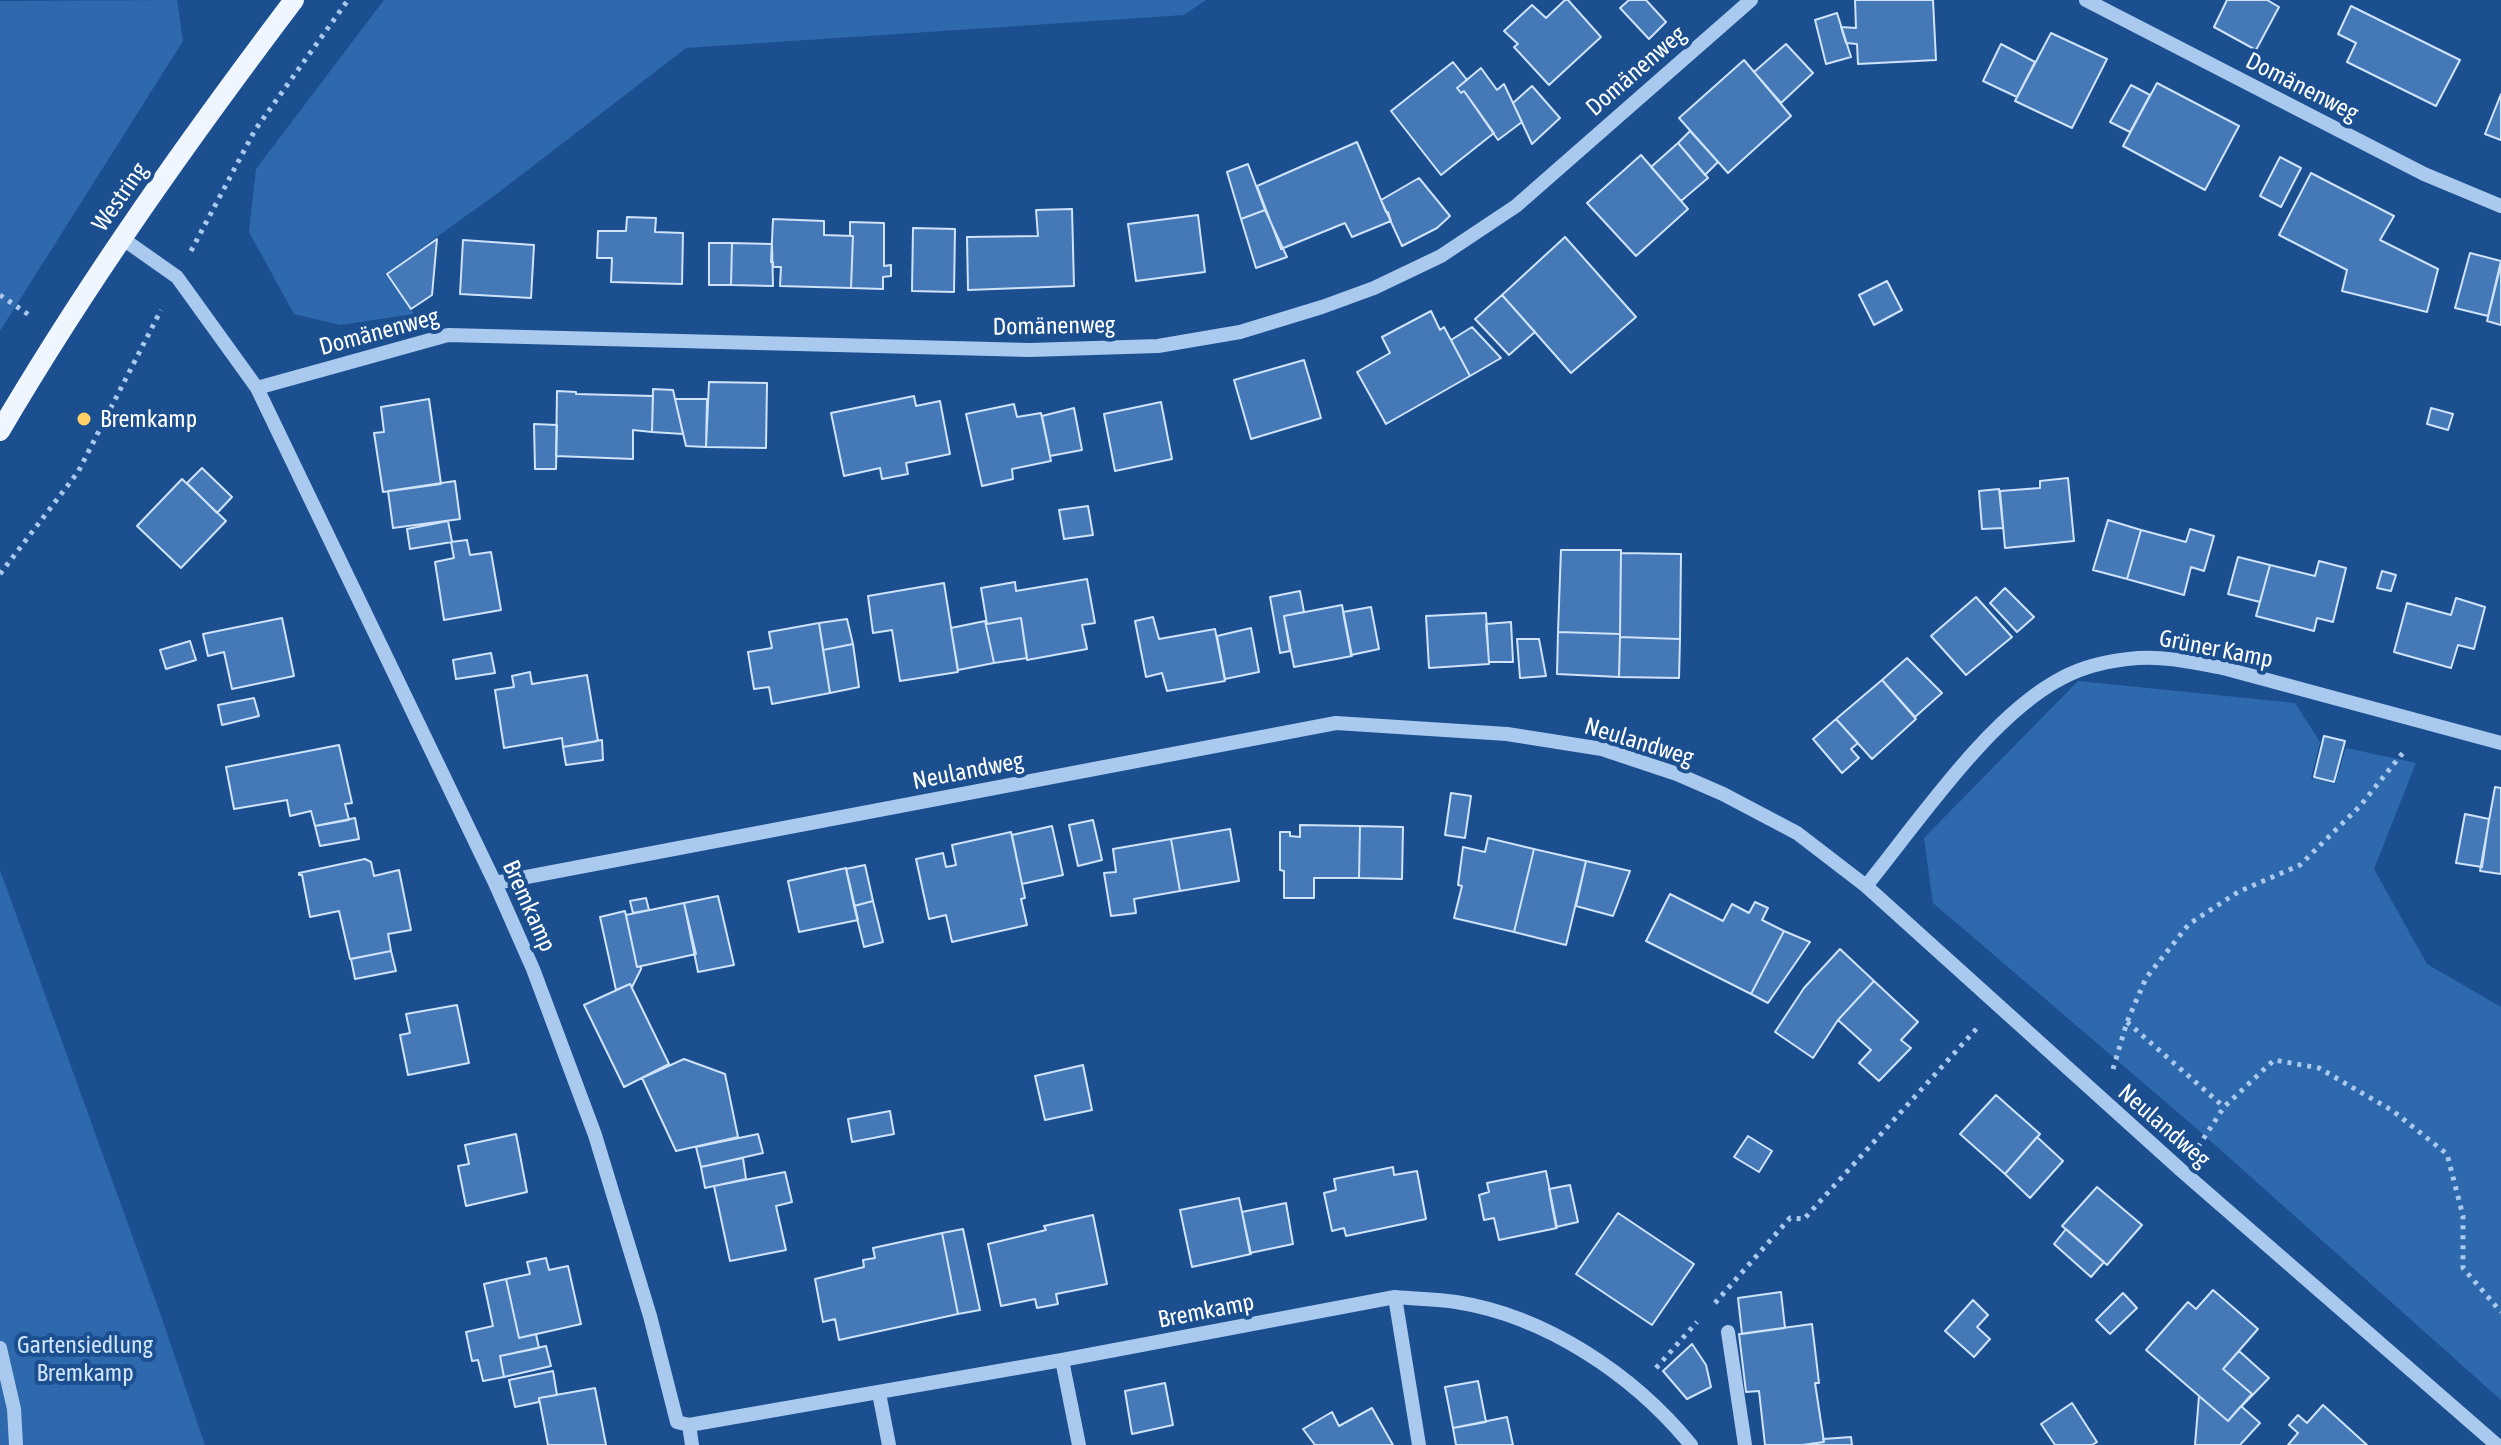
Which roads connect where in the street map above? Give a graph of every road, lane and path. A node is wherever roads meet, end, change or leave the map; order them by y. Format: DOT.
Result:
graph roads {
  1 [pos="294,0"];
  2 [pos="1751,0"];
  3 [pos="2086,0"];
  4 [pos="2501,206"];
  5 [pos="123,239"];
  6 [pos="0,295"];
  7 [pos="15,305"];
  8 [pos="257,388"];
  9 [pos="0,431"];
  10 [pos="2427,724"];
  11 [pos="2501,743"];
  12 [pos="495,883"];
  13 [pos="1866,886"];
  14 [pos="1997,1005"];
  15 [pos="2127,1022"];
  16 [pos="2101,1100"];
  17 [pos="2224,1107"];
  18 [pos="2182,1171"];
  19 [pos="1395,1297"];
  20 [pos="1708,1310"];
  21 [pos="2501,1312"];
  22 [pos="1698,1321"];
  23 [pos="1728,1332"];
  24 [pos="0,1348"];
  25 [pos="1062,1360"];
  26 [pos="1636,1390"];
  27 [pos="879,1393"];
  28 [pos="689,1425"];
  29 [pos="16,1445"];
  30 [pos="692,1445"];
  31 [pos="889,1445"];
  32 [pos="1079,1445"];
  33 [pos="1419,1445"];
  34 [pos="1691,1445"];
  35 [pos="1745,1445"];
  36 [pos="2497,1445"];
  1 -- 5 [label="main road, Westring"];
  2 -- 8 [label="street, Domänenweg"];
  3 -- 4 [label="street, Domänenweg"];
  5 -- 8 [label="street, Bremkamp"];
  5 -- 9 [label="main road, Westring"];
  6 -- 7 [label="path"];
  8 -- 12 [label="street, Bremkamp"];
  10 -- 11 [label="street, Grüner Kamp"];
  10 -- 13 [label="street, Grüner Kamp"];
  10 -- 15 [label="path"];
  12 -- 13 [label="street, Neulandweg"];
  12 -- 28 [label="street, Bremkamp"];
  13 -- 14 [label="street, Neulandweg"];
  14 -- 16 [label="street, Neulandweg"];
  14 -- 20 [label="path"];
  15 -- 16 [label="path"];
  15 -- 17 [label="path"];
  16 -- 18 [label="street, Neulandweg"];
  17 -- 18 [label="path"];
  17 -- 21 [label="path"];
  18 -- 36 [label="street, Neulandweg"];
  19 -- 25 [label="street, Bremkamp"];
  19 -- 26 [label="street, Bremkamp"];
  19 -- 33 [label="street"];
  22 -- 26 [label="path"];
  23 -- 35 [label="street"];
  24 -- 29 [label="street"];
  25 -- 27 [label="street, Bremkamp"];
  25 -- 32 [label="street"];
  26 -- 34 [label="street, Bremkamp"];
  27 -- 28 [label="street, Bremkamp"];
  27 -- 31 [label="street"];
  28 -- 30 [label="street, Bremkamp"];
}
